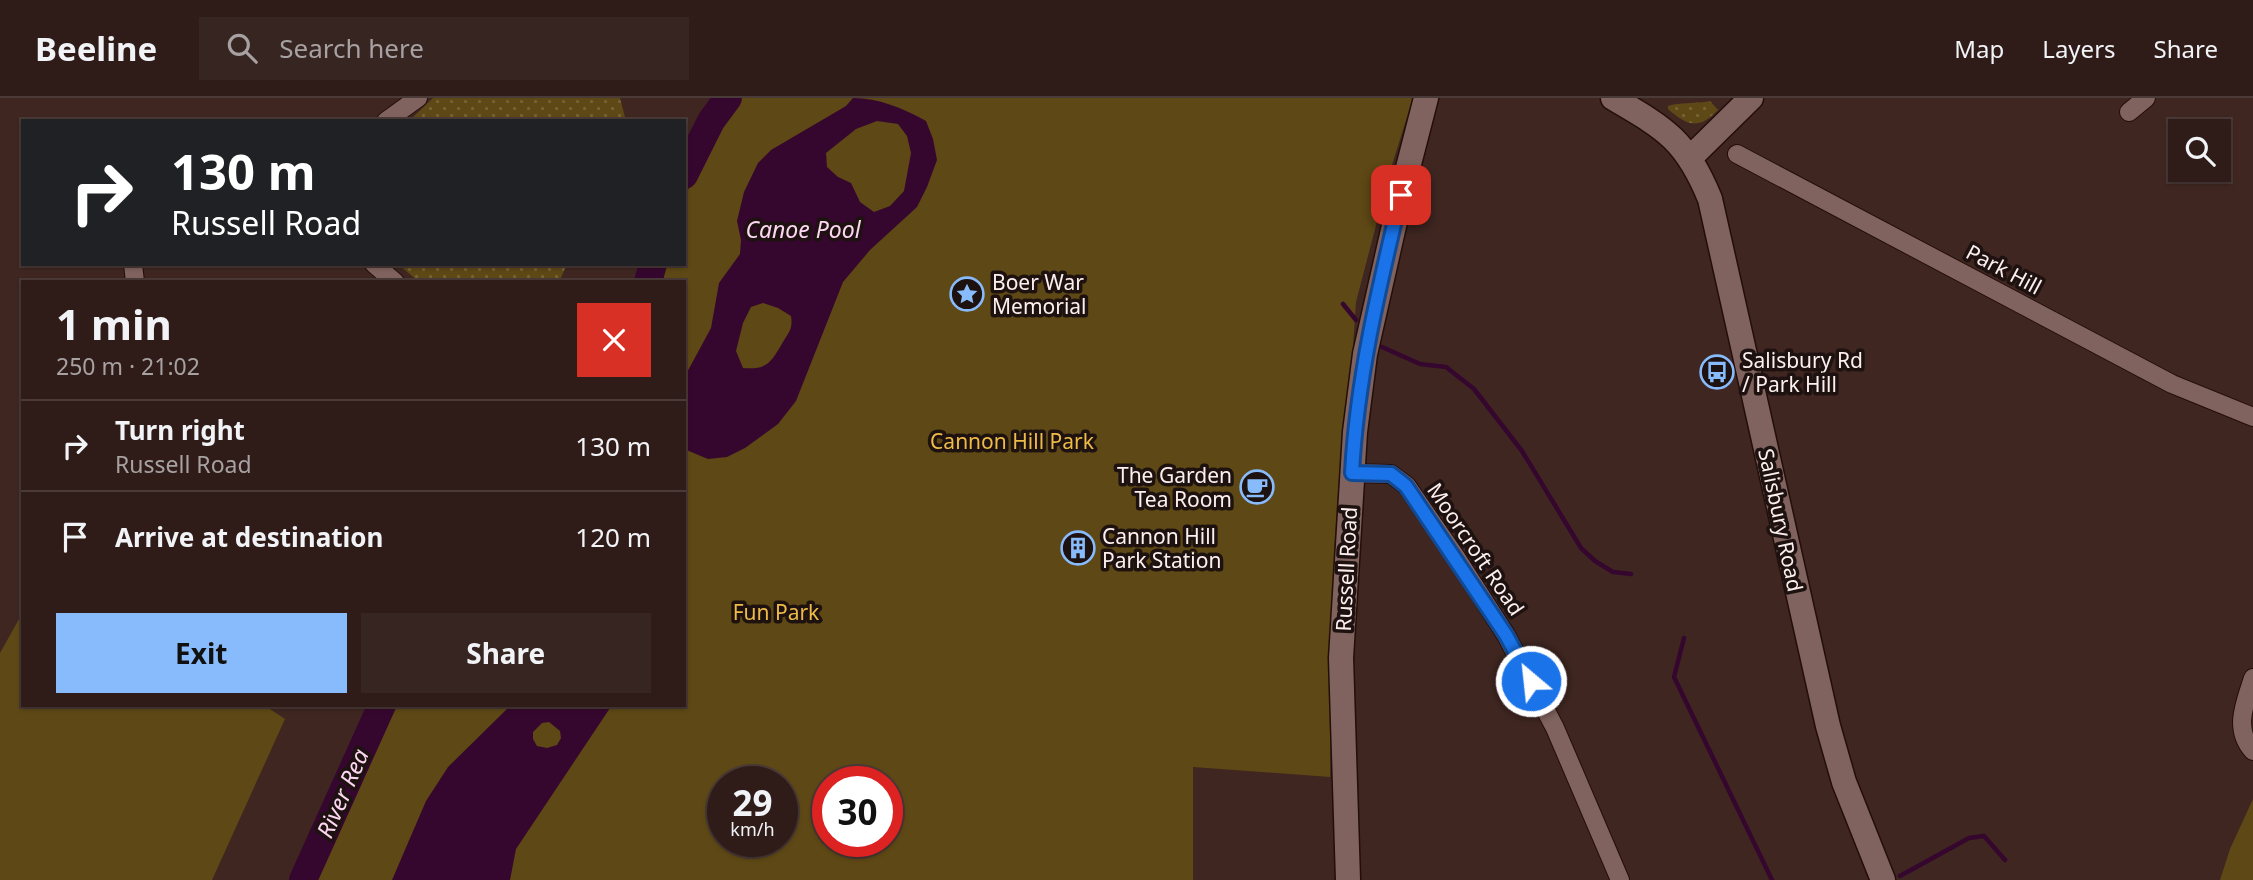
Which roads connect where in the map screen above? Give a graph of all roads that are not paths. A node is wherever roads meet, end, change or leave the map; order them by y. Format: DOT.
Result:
graph roads {
  1 [pos="418,98"];
  2 [pos="1426,98"];
  3 [pos="1613,98"];
  4 [pos="2146,98"];
  5 [pos="1747,100"];
  6 [pos="2129,111"];
  7 [pos="389,119"];
  8 [pos="1737,154"];
  9 [pos="1690,158"];
  10 [pos="376,266"];
  11 [pos="393,280"];
  12 [pos="2253,417"];
  13 [pos="1352,473"];
  14 [pos="2253,678"];
  15 [pos="2253,751"];
  16 [pos="1348,880"];
  17 [pos="1620,880"];
  18 [pos="1883,880"];
  1 -- 7 [label="street"];
  2 -- 13 [label="street, Russell Road"];
  3 -- 9 [label="street, Salisbury Road"];
  4 -- 6 [label="street"];
  5 -- 9 [label="street"];
  8 -- 12 [label="street, Park Hill"];
  9 -- 18 [label="street, Salisbury Road"];
  10 -- 11 [label="street"];
  13 -- 16 [label="street, Russell Road"];
  13 -- 17 [label="street, Moorcroft Road"];
  14 -- 15 [label="street"];
}
